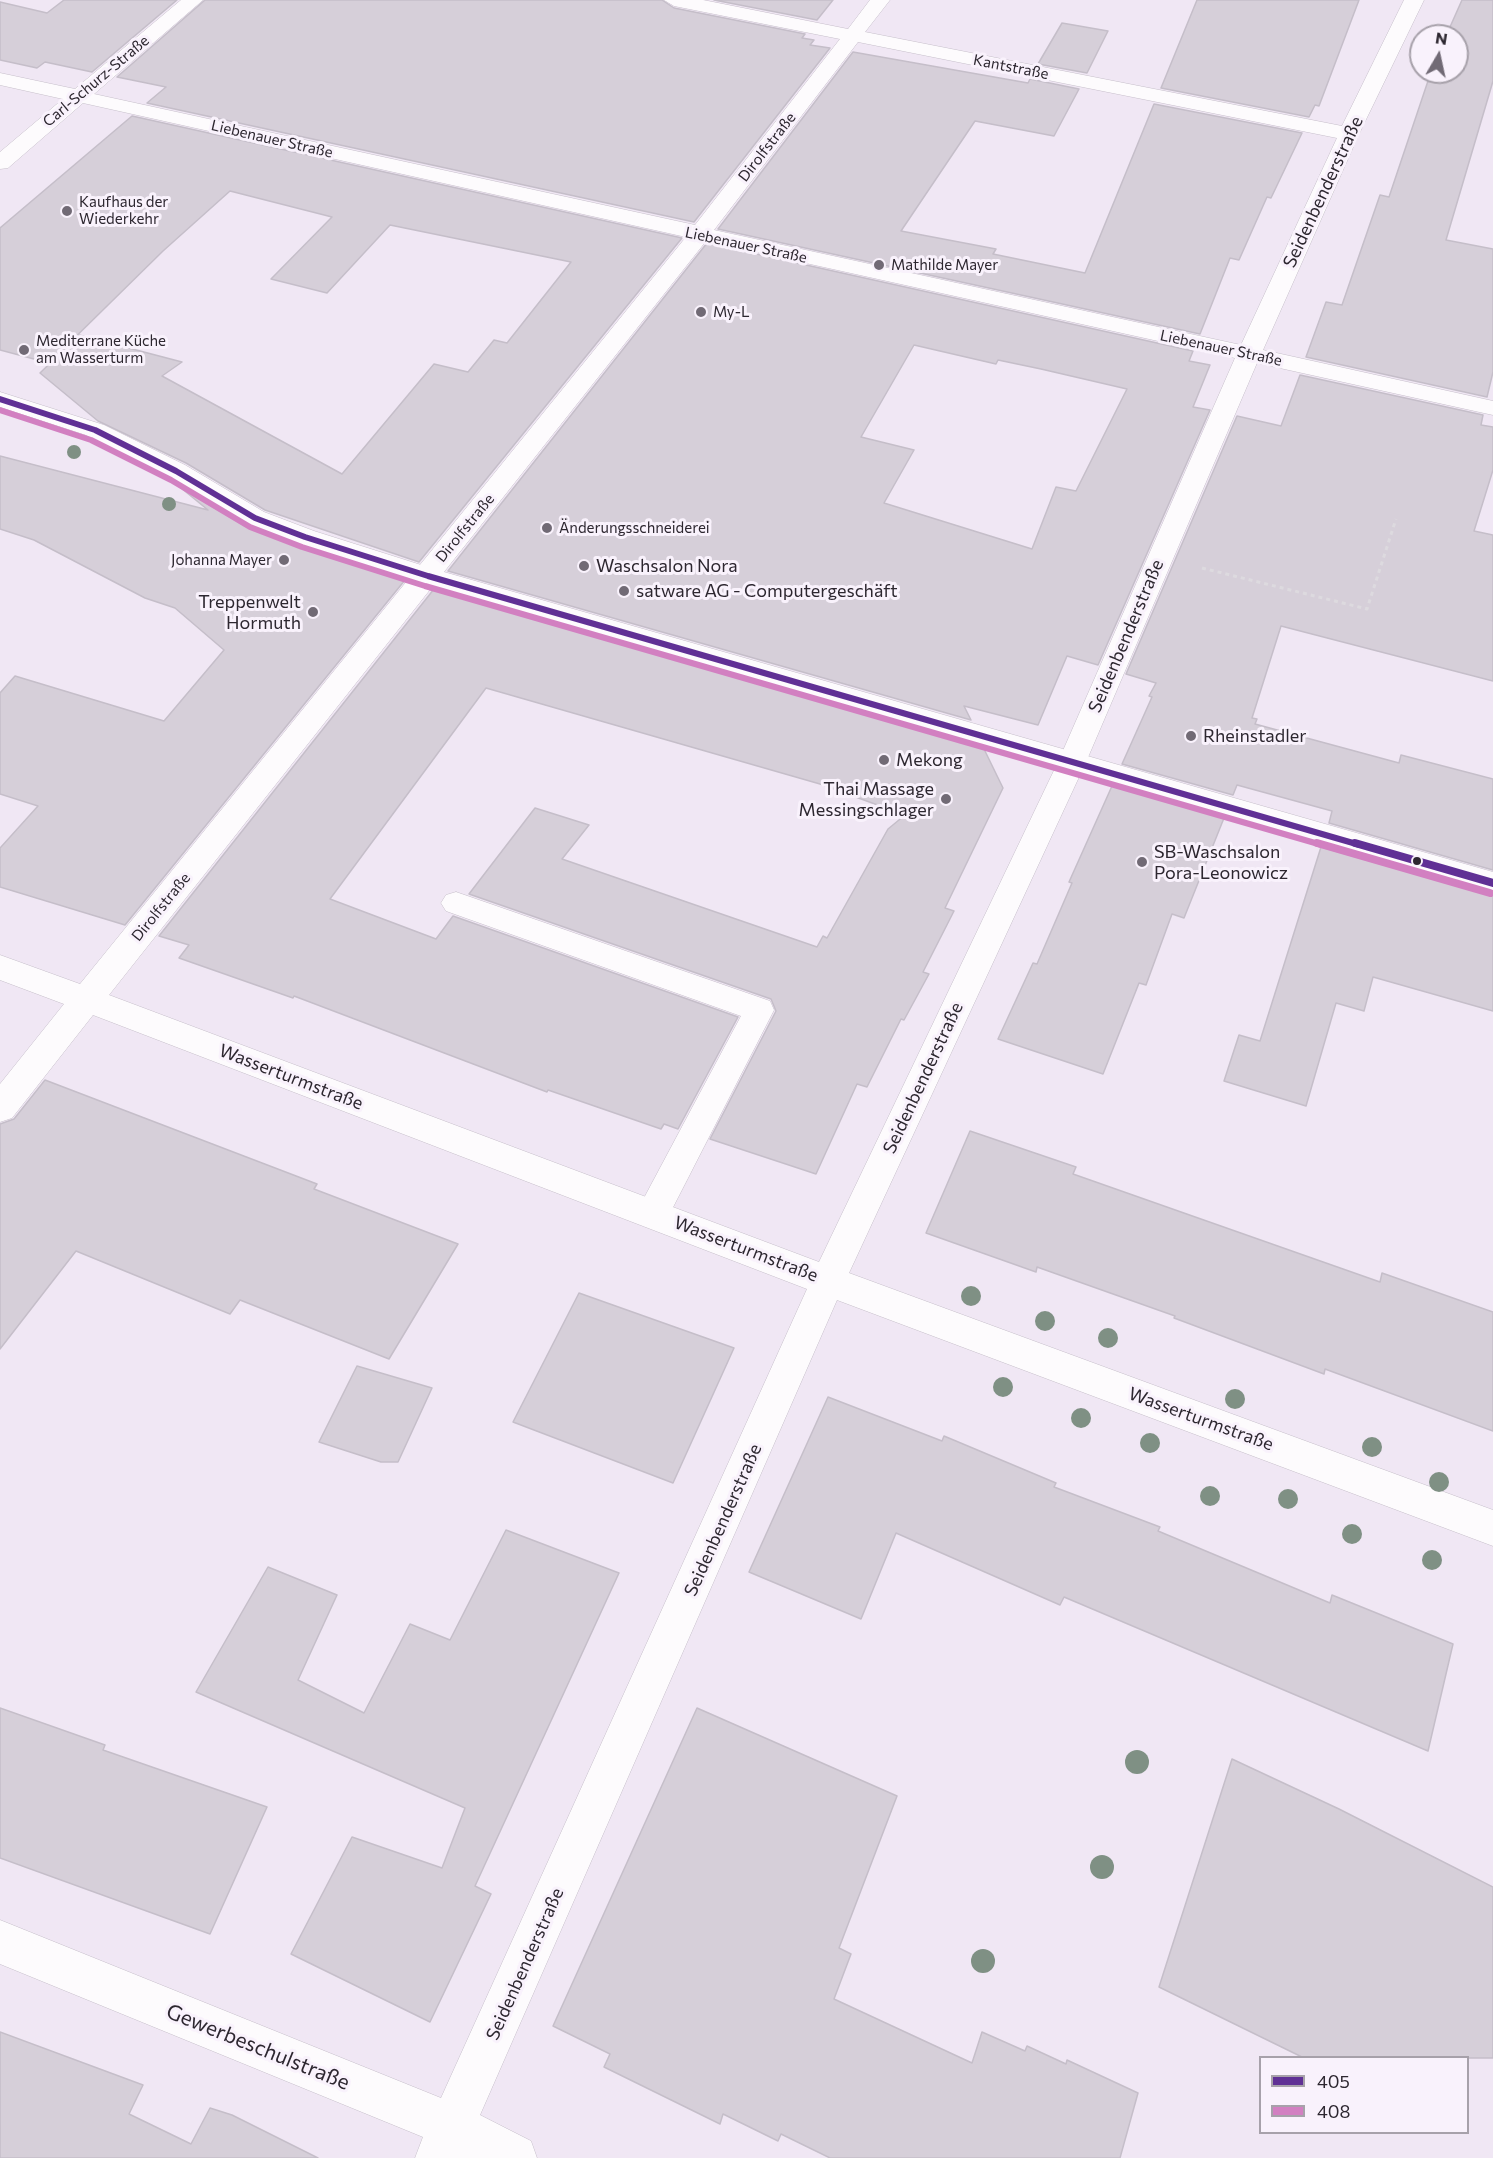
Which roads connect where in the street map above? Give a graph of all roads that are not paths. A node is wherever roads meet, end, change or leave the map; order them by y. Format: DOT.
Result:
graph roads {
  1 [pos="193,0"];
  2 [pos="674,0"];
  3 [pos="880,0"];
  4 [pos="1414,0"];
  5 [pos="853,36"];
  6 [pos="0,79"];
  7 [pos="77,97"];
  8 [pos="1349,134"];
  9 [pos="0,163"];
  10 [pos="699,235"];
  11 [pos="1249,354"];
  12 [pos="0,399"];
  13 [pos="1493,408"];
  14 [pos="428,576"];
  15 [pos="1072,762"];
  16 [pos="1493,883"];
  17 [pos="456,903"];
  18 [pos="0,968"];
  19 [pos="86,1000"];
  20 [pos="0,1108"];
  21 [pos="653,1213"];
  22 [pos="828,1281"];
  23 [pos="1493,1528"];
  24 [pos="0,1942"];
  25 [pos="446,2142"];
  26 [pos="514,2158"];
  1 -- 7 [label="street, Carl-Schurz-Straße"];
  2 -- 5 [label="street, Kantstraße"];
  3 -- 5 [label="street, Dirolfstraße"];
  4 -- 8 [label="street, Seidenbenderstraße"];
  5 -- 8 [label="street, Kantstraße"];
  5 -- 10 [label="street, Dirolfstraße"];
  6 -- 7 [label="street, Liebenauer Straße"];
  7 -- 9 [label="street, Carl-Schurz-Straße"];
  7 -- 10 [label="street, Liebenauer Straße"];
  8 -- 11 [label="street, Seidenbenderstraße"];
  10 -- 11 [label="street, Liebenauer Straße"];
  10 -- 14 [label="street, Dirolfstraße"];
  11 -- 13 [label="street, Liebenauer Straße"];
  11 -- 15 [label="street, Seidenbenderstraße"];
  12 -- 14 [label="street"];
  14 -- 15 [label="street"];
  14 -- 19 [label="street, Dirolfstraße"];
  15 -- 16 [label="street"];
  15 -- 22 [label="street, Seidenbenderstraße"];
  17 -- 21 [label="lane"];
  18 -- 19 [label="street, Wasserturmstraße"];
  19 -- 20 [label="street, Dirolfstraße"];
  19 -- 21 [label="street, Wasserturmstraße"];
  21 -- 22 [label="street, Wasserturmstraße"];
  22 -- 23 [label="street, Wasserturmstraße"];
  22 -- 25 [label="street, Seidenbenderstraße"];
  24 -- 25 [label="street, Gewerbeschulstraße"];
  25 -- 26 [label="street, Gewerbeschulstraße"];
}
